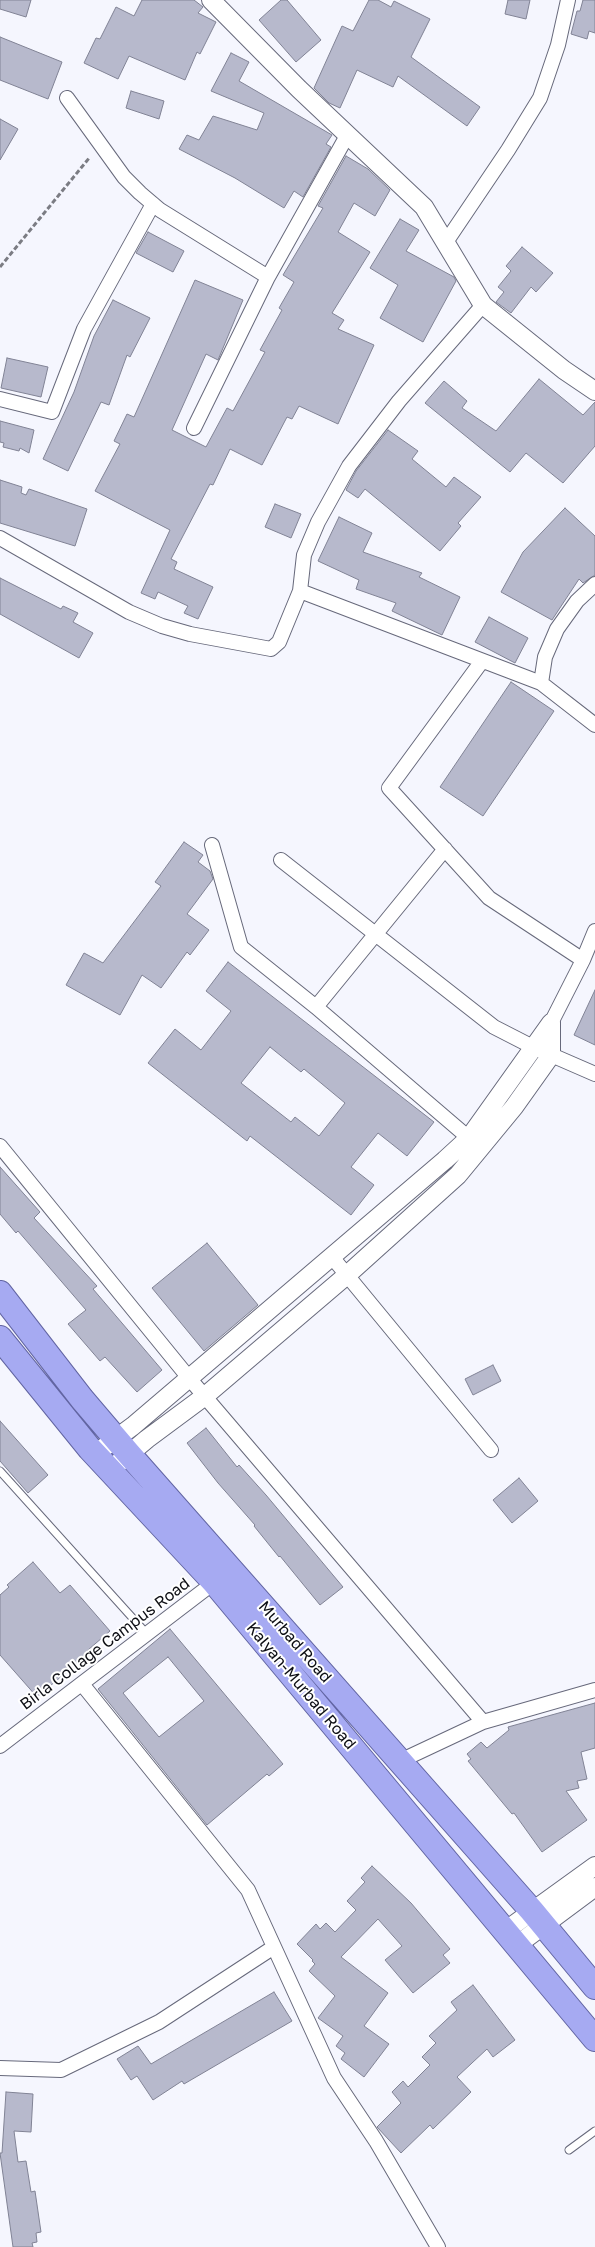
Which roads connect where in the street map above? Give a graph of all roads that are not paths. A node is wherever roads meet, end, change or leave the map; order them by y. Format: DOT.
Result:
graph roads {
  1 [pos="211,0"];
  2 [pos="568,0"];
  3 [pos="67,98"];
  4 [pos="348,134"];
  5 [pos="153,204"];
  6 [pos="446,242"];
  7 [pos="268,277"];
  8 [pos="483,305"];
  9 [pos="595,391"];
  10 [pos="0,399"];
  11 [pos="194,428"];
  12 [pos="0,538"];
  13 [pos="595,584"];
  14 [pos="300,590"];
  15 [pos="482,661"];
  16 [pos="541,684"];
  17 [pos="595,725"];
  18 [pos="212,845"];
  19 [pos="445,849"];
  20 [pos="281,860"];
  21 [pos="595,931"];
  22 [pos="374,933"];
  23 [pos="583,960"];
  24 [pos="316,1008"];
  25 [pos="551,1023"];
  26 [pos="534,1047"];
  27 [pos="551,1055"];
  28 [pos="595,1074"];
  29 [pos="475,1143"];
  30 [pos="0,1146"];
  31 [pos="332,1257"];
  32 [pos="347,1275"];
  33 [pos="0,1293"];
  34 [pos="0,1338"];
  35 [pos="189,1378"];
  36 [pos="205,1396"];
  37 [pos="122,1446"];
  38 [pos="491,1450"];
  39 [pos="102,1462"];
  40 [pos="0,1471"];
  41 [pos="223,1576"];
  42 [pos="147,1634"];
  43 [pos="82,1684"];
  44 [pos="595,1690"];
  45 [pos="483,1722"];
  46 [pos="0,1746"];
  47 [pos="400,1761"];
  48 [pos="595,1866"];
  49 [pos="595,1887"];
  50 [pos="538,1918"];
  51 [pos="511,1938"];
  52 [pos="274,1947"];
  53 [pos="595,1987"];
  54 [pos="595,2039"];
  55 [pos="0,2068"];
  56 [pos="595,2132"];
  57 [pos="569,2150"];
  58 [pos="438,2247"];
  1 -- 4 [label="street"];
  2 -- 6 [label="street"];
  3 -- 5 [label="street"];
  4 -- 6 [label="street"];
  4 -- 7 [label="street"];
  5 -- 7 [label="street"];
  5 -- 10 [label="street"];
  6 -- 8 [label="street"];
  7 -- 11 [label="street"];
  8 -- 9 [label="street"];
  8 -- 14 [label="street"];
  12 -- 14 [label="street"];
  13 -- 16 [label="street"];
  14 -- 15 [label="street"];
  15 -- 16 [label="street"];
  15 -- 19 [label="street"];
  16 -- 17 [label="street"];
  18 -- 24 [label="street"];
  19 -- 22 [label="street"];
  19 -- 23 [label="street"];
  20 -- 22 [label="street"];
  21 -- 23 [label="street"];
  22 -- 24 [label="street"];
  22 -- 26 [label="street"];
  23 -- 25 [label="street"];
  24 -- 29 [label="street"];
  25 -- 26 [label="street"];
  25 -- 27 [label="street"];
  26 -- 27 [label="street"];
  26 -- 29 [label="street"];
  27 -- 28 [label="street"];
  27 -- 29 [label="street"];
  29 -- 31 [label="street"];
  29 -- 32 [label="street"];
  30 -- 35 [label="street"];
  31 -- 32 [label="street"];
  31 -- 35 [label="street"];
  32 -- 36 [label="street"];
  32 -- 38 [label="street"];
  33 -- 37 [label="highway, Murbad Road"];
  34 -- 39 [label="highway, Kalyan-Murbad Road"];
  35 -- 36 [label="street"];
  35 -- 37 [label="street"];
  36 -- 37 [label="street"];
  36 -- 45 [label="street"];
  37 -- 39 [label="street"];
  37 -- 41 [label="highway, Murbad Road"];
  39 -- 41 [label="highway, Kalyan-Murbad Road"];
  40 -- 42 [label="lane"];
  41 -- 42 [label="street, Birla Collage Campus Road"];
  41 -- 47 [label="highway, Murbad Road"];
  41 -- 51 [label="highway, Kalyan-Murbad Road"];
  42 -- 43 [label="street, Birla Collage Campus Road"];
  43 -- 46 [label="street, Birla Collage Campus Road"];
  43 -- 52 [label="street"];
  44 -- 45 [label="street"];
  45 -- 47 [label="street"];
  47 -- 50 [label="highway, Murbad Road"];
  48 -- 50 [label="street"];
  49 -- 50 [label="street"];
  50 -- 51 [label="street"];
  50 -- 53 [label="highway, Murbad Road"];
  51 -- 54 [label="highway, Kalyan-Murbad Road"];
  52 -- 55 [label="street"];
  52 -- 58 [label="street"];
  56 -- 57 [label="lane"];
}
